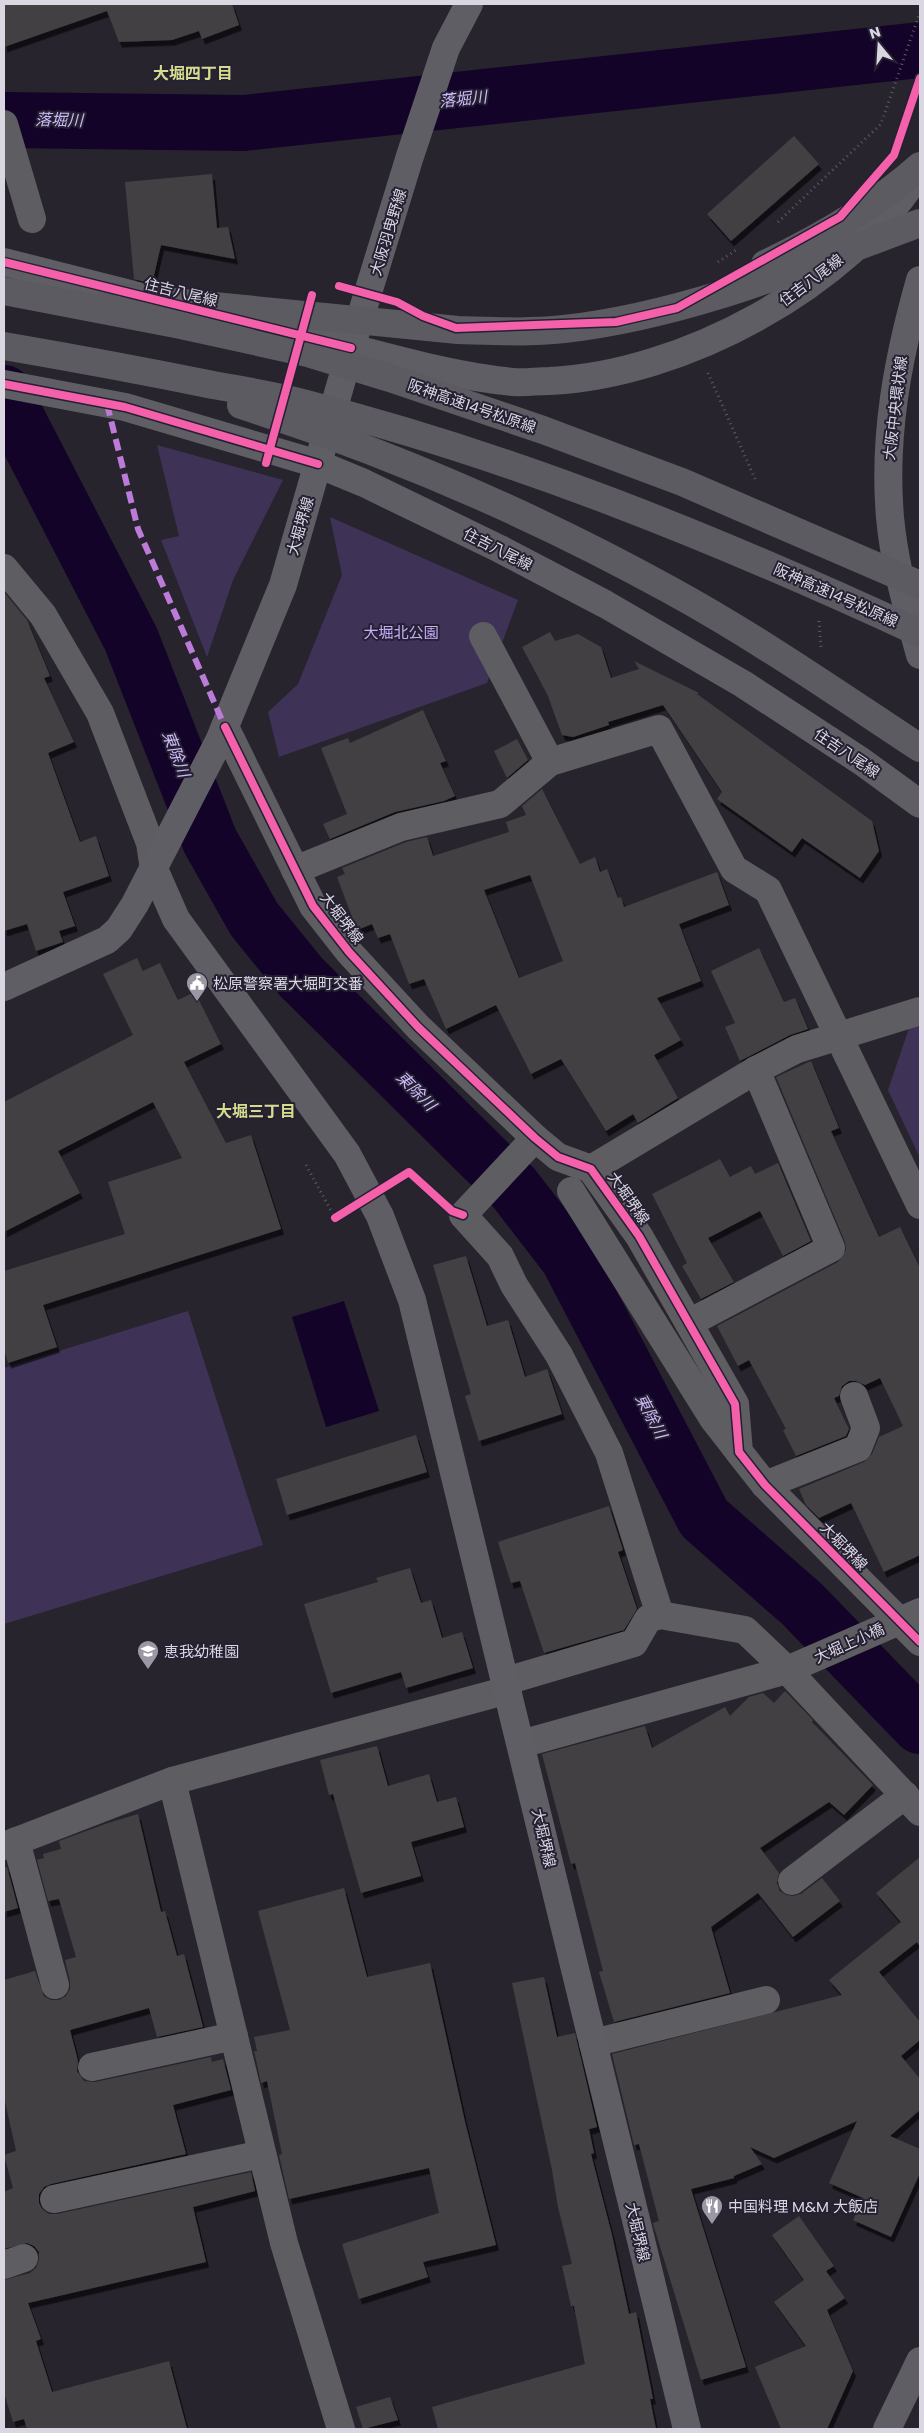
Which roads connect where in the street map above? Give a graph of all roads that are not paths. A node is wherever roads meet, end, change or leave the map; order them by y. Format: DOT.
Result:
graph roads {
  1 [pos="468,4"];
  2 [pos="4,124"];
  3 [pos="920,166"];
  4 [pos="920,171"];
  5 [pos="32,218"];
  6 [pos="920,223"];
  7 [pos="4,262"];
  8 [pos="920,280"];
  9 [pos="4,284"];
  10 [pos="4,291"];
  11 [pos="652,314"];
  12 [pos="4,346"];
  13 [pos="351,348"];
  14 [pos="120,366"];
  15 [pos="4,384"];
  16 [pos="318,464"];
  17 [pos="4,568"];
  18 [pos="920,585"];
  19 [pos="920,633"];
  20 [pos="483,636"];
  21 [pos="920,655"];
  22 [pos="833,691"];
  23 [pos="222,734"];
  24 [pos="920,748"];
  25 [pos="920,758"];
  26 [pos="550,762"];
  27 [pos="920,804"];
  28 [pos="159,858"];
  29 [pos="295,870"];
  30 [pos="4,987"];
  31 [pos="920,1011"];
  32 [pos="840,1035"];
  33 [pos="756,1070"];
  34 [pos="535,1138"];
  35 [pos="592,1169"];
  36 [pos="571,1191"];
  37 [pos="920,1205"];
  38 [pos="689,1324"];
  39 [pos="854,1396"];
  40 [pos="739,1452"];
  41 [pos="765,1485"];
  42 [pos="660,1615"];
  43 [pos="909,1616"];
  44 [pos="920,1642"];
  45 [pos="794,1668"];
  46 [pos="507,1685"];
  47 [pos="521,1744"];
  48 [pos="172,1781"];
  49 [pos="913,1804"];
  50 [pos="10,1844"];
  51 [pos="792,1881"];
  52 [pos="55,1985"];
  53 [pos="766,2000"];
  54 [pos="234,2036"];
  55 [pos="593,2043"];
  56 [pos="92,2067"];
  57 [pos="262,2154"];
  58 [pos="54,2199"];
  59 [pos="920,2361"];
  60 [pos="341,2429"];
  61 [pos="687,2429"];
  62 [pos="887,2429"];
  1 -- 13 [label="main road, 大阪羽曳野線"];
  2 -- 5 [label="street"];
  3 -- 11 [label="highway"];
  4 -- 13 [label="main road, 住吉八尾線"];
  6 -- 11 [label="highway"];
  7 -- 13 [label="main road, 住吉八尾線"];
  8 -- 21 [label="main road, 大阪中央環状線"];
  9 -- 11 [label="highway"];
  10 -- 18 [label="highway, 阪神高速14号松原線"];
  12 -- 14 [label="highway, 阪神高速14号松原線"];
  13 -- 16 [label="main road, 大阪羽曳野線"];
  14 -- 19 [label="highway, 阪神高速14号松原線"];
  14 -- 22 [label="highway"];
  15 -- 16 [label="main road, 住吉八尾線"];
  16 -- 23 [label="main road, 大堀堺線"];
  16 -- 27 [label="main road, 住吉八尾線"];
  17 -- 28 [label="street"];
  20 -- 26 [label="street"];
  22 -- 24 [label="highway"];
  22 -- 25 [label="highway"];
  23 -- 28 [label="main road, 大堀堺線"];
  23 -- 29 [label="street, 大堀堺線"];
  26 -- 29 [label="street"];
  26 -- 32 [label="street"];
  28 -- 30 [label="main road, 大堀堺線"];
  28 -- 46 [label="main road, 大堀堺線"];
  29 -- 34 [label="street, 大堀堺線"];
  31 -- 32 [label="street"];
  32 -- 33 [label="street"];
  32 -- 37 [label="street"];
  33 -- 35 [label="street"];
  33 -- 38 [label="street"];
  34 -- 35 [label="street, 大堀堺線"];
  34 -- 42 [label="street"];
  35 -- 38 [label="street, 大堀堺線"];
  36 -- 40 [label="street"];
  38 -- 40 [label="street, 大堀堺線"];
  39 -- 41 [label="street"];
  40 -- 41 [label="street, 大堀堺線"];
  41 -- 43 [label="street, 大堀堺線"];
  42 -- 45 [label="street"];
  42 -- 46 [label="street"];
  43 -- 44 [label="street, 大堀堺線"];
  43 -- 45 [label="street, 大堀上小橋"];
  45 -- 47 [label="street, 大堀上小橋"];
  45 -- 49 [label="street"];
  46 -- 47 [label="main road, 大堀堺線"];
  46 -- 48 [label="street"];
  47 -- 55 [label="main road, 大堀堺線"];
  48 -- 50 [label="street"];
  48 -- 54 [label="street"];
  49 -- 51 [label="street"];
  50 -- 52 [label="street"];
  53 -- 55 [label="street"];
  54 -- 56 [label="street"];
  54 -- 57 [label="street"];
  55 -- 61 [label="main road, 大堀堺線"];
  57 -- 58 [label="street"];
  57 -- 60 [label="street"];
  59 -- 62 [label="main road"];
}
